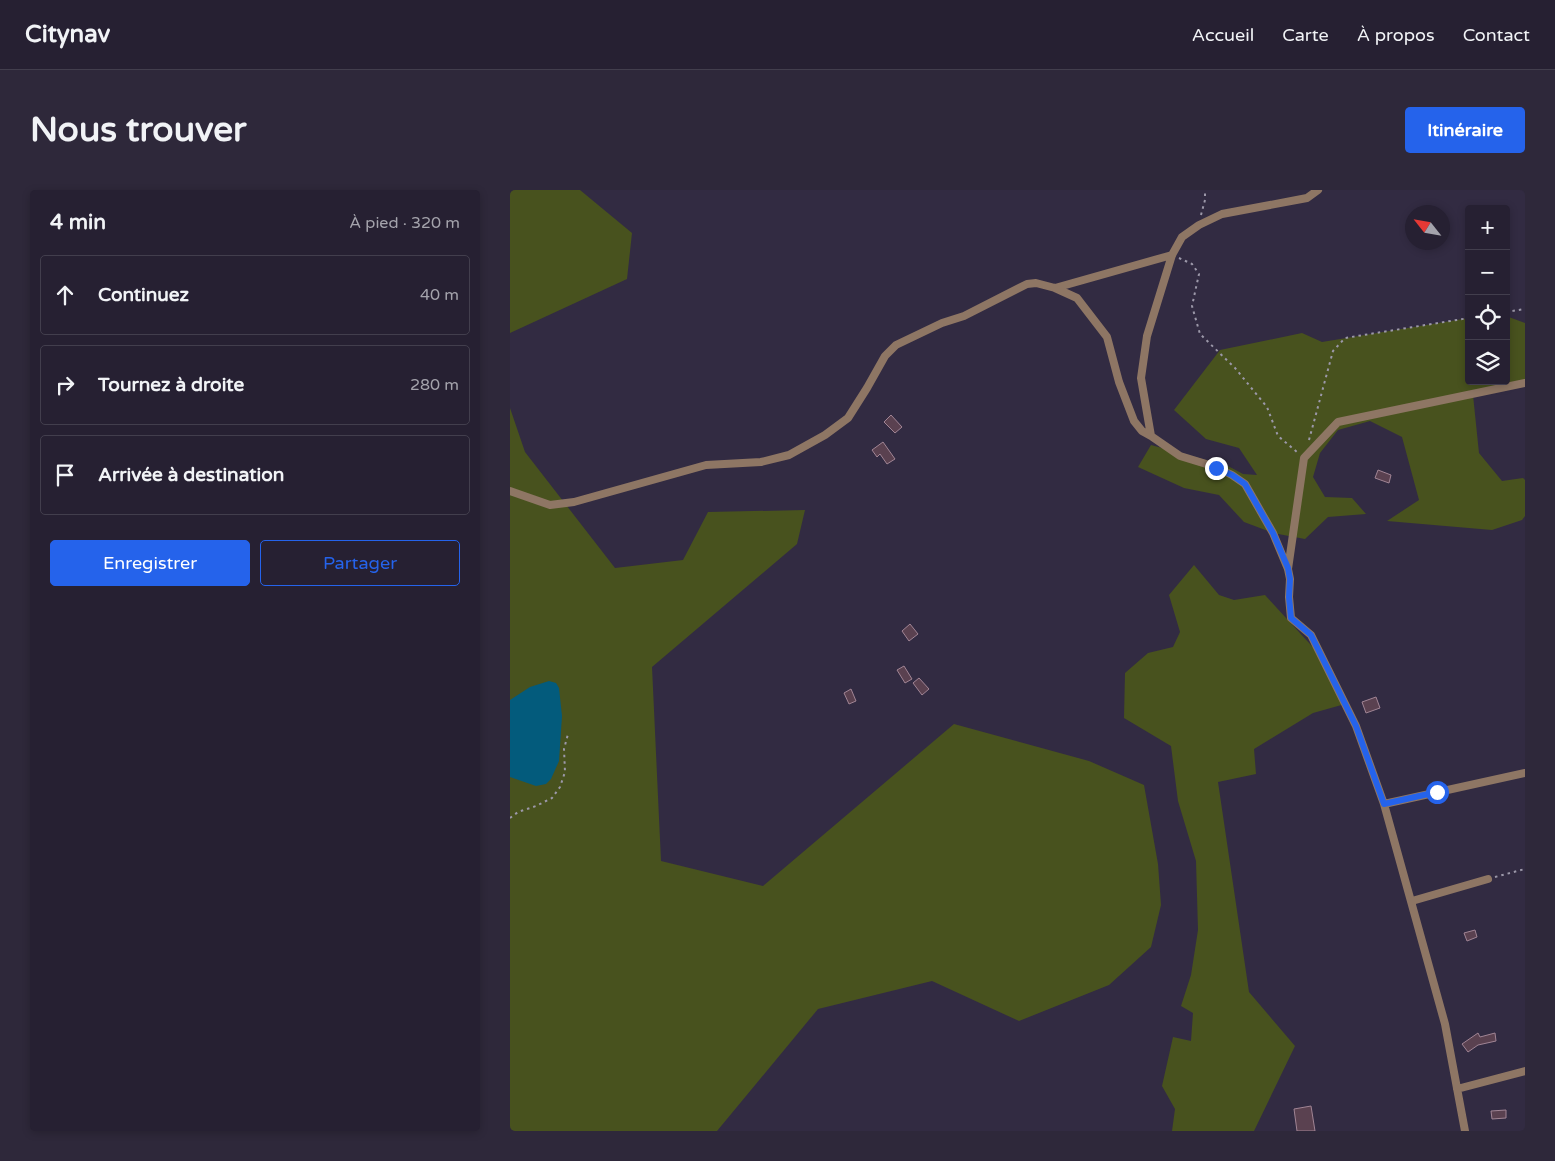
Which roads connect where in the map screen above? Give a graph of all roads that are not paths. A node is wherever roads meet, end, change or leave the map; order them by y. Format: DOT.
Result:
graph roads {
  1 [pos="1318,190"];
  2 [pos="1172,255"];
  3 [pos="1055,288"];
  4 [pos="1525,383"];
  5 [pos="1151,436"];
  6 [pos="510,491"];
  7 [pos="1288,568"];
  8 [pos="1525,773"];
  9 [pos="1384,804"];
  10 [pos="1488,880"];
  11 [pos="1412,901"];
  12 [pos="1525,1071"];
  13 [pos="1457,1089"];
  14 [pos="1465,1131"];
  1 -- 2 [label="street"];
  2 -- 3 [label="street"];
  2 -- 5 [label="street"];
  3 -- 5 [label="street"];
  3 -- 6 [label="street"];
  4 -- 7 [label="street"];
  5 -- 7 [label="street"];
  7 -- 9 [label="street"];
  8 -- 9 [label="street"];
  9 -- 11 [label="street"];
  10 -- 11 [label="street"];
  11 -- 13 [label="street"];
  12 -- 13 [label="street"];
  13 -- 14 [label="street"];
}
